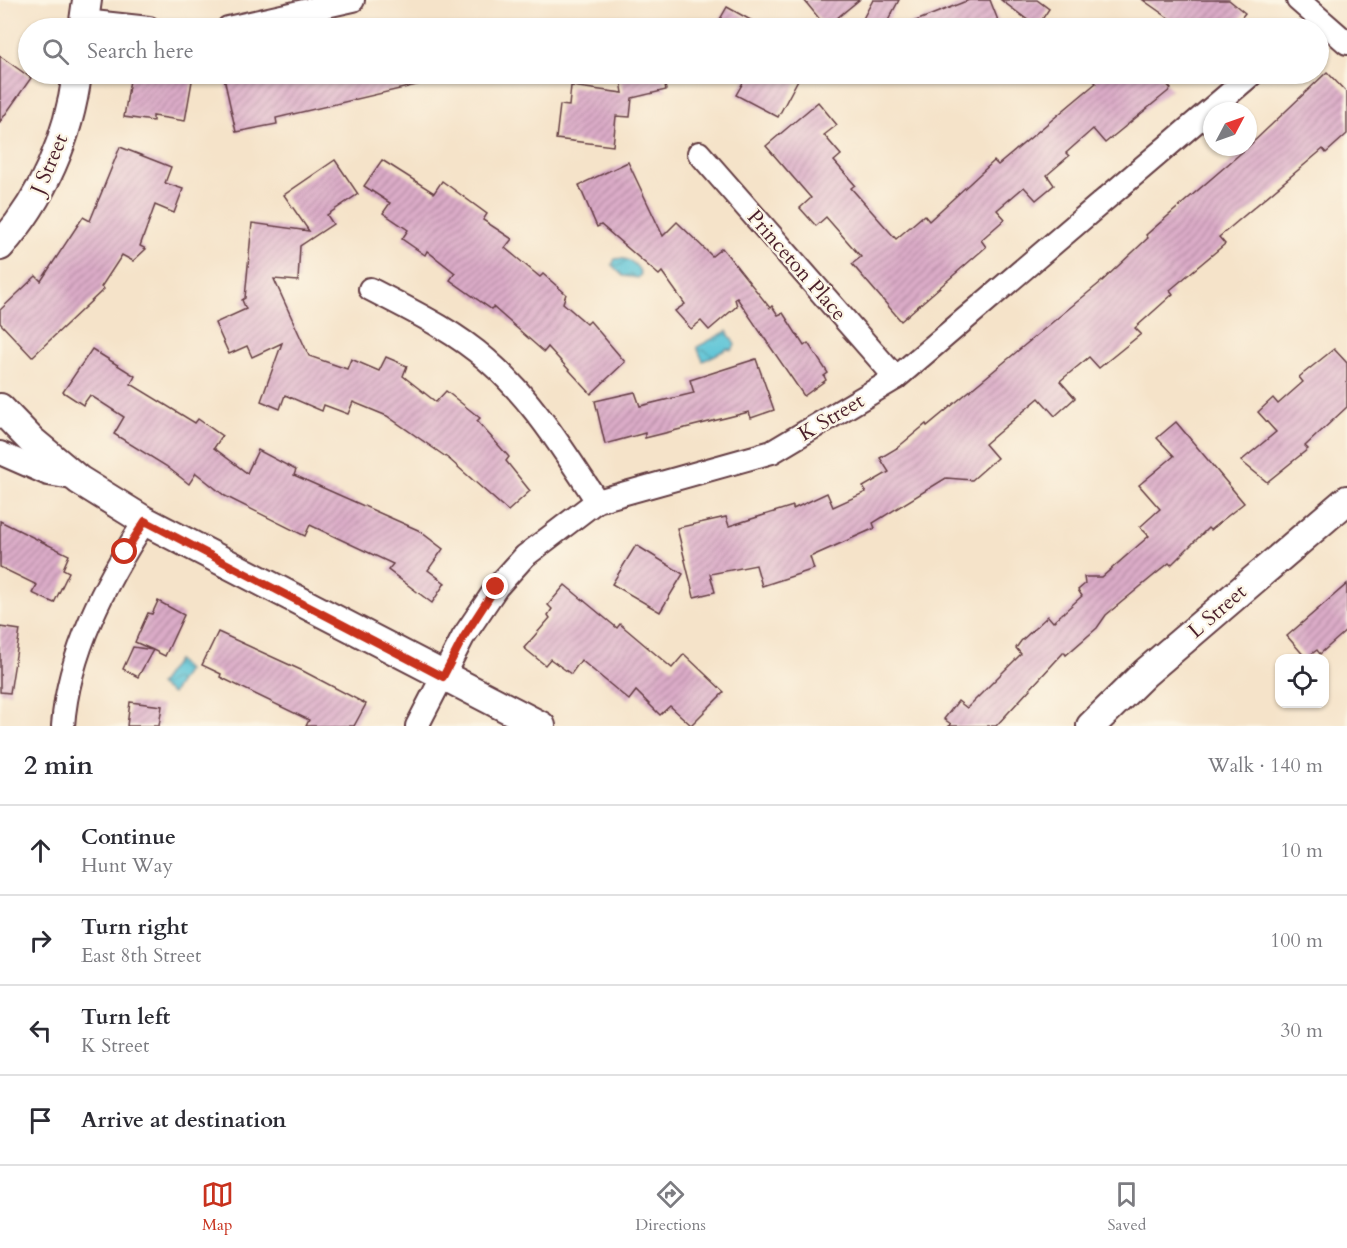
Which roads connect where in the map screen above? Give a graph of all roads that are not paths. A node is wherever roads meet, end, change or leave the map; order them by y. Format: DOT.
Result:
graph roads {
  1 [pos="353,0"];
  2 [pos="1298,0"];
  3 [pos="273,18"];
  4 [pos="1309,18"];
  5 [pos="1329,33"];
  6 [pos="1347,44"];
  7 [pos="75,84"];
  8 [pos="1240,84"];
  9 [pos="699,153"];
  10 [pos="0,246"];
  11 [pos="370,289"];
  12 [pos="896,378"];
  13 [pos="0,408"];
  14 [pos="0,453"];
  15 [pos="79,480"];
  16 [pos="1347,500"];
  17 [pos="597,501"];
  18 [pos="145,521"];
  19 [pos="443,677"];
  20 [pos="63,726"];
  21 [pos="417,726"];
  22 [pos="541,726"];
  23 [pos="1091,726"];
  1 -- 3 [label="street"];
  2 -- 4 [label="street"];
  5 -- 6 [label="street"];
  7 -- 10 [label="street, J Street"];
  8 -- 12 [label="street, K Street"];
  9 -- 12 [label="street, Princeton Place"];
  11 -- 17 [label="street"];
  12 -- 17 [label="street, K Street"];
  13 -- 15 [label="street"];
  14 -- 15 [label="street"];
  15 -- 18 [label="street"];
  16 -- 23 [label="street, L Street"];
  17 -- 19 [label="street, K Street"];
  18 -- 19 [label="street"];
  18 -- 20 [label="street"];
  19 -- 21 [label="street, K Street"];
  19 -- 22 [label="street"];
}
